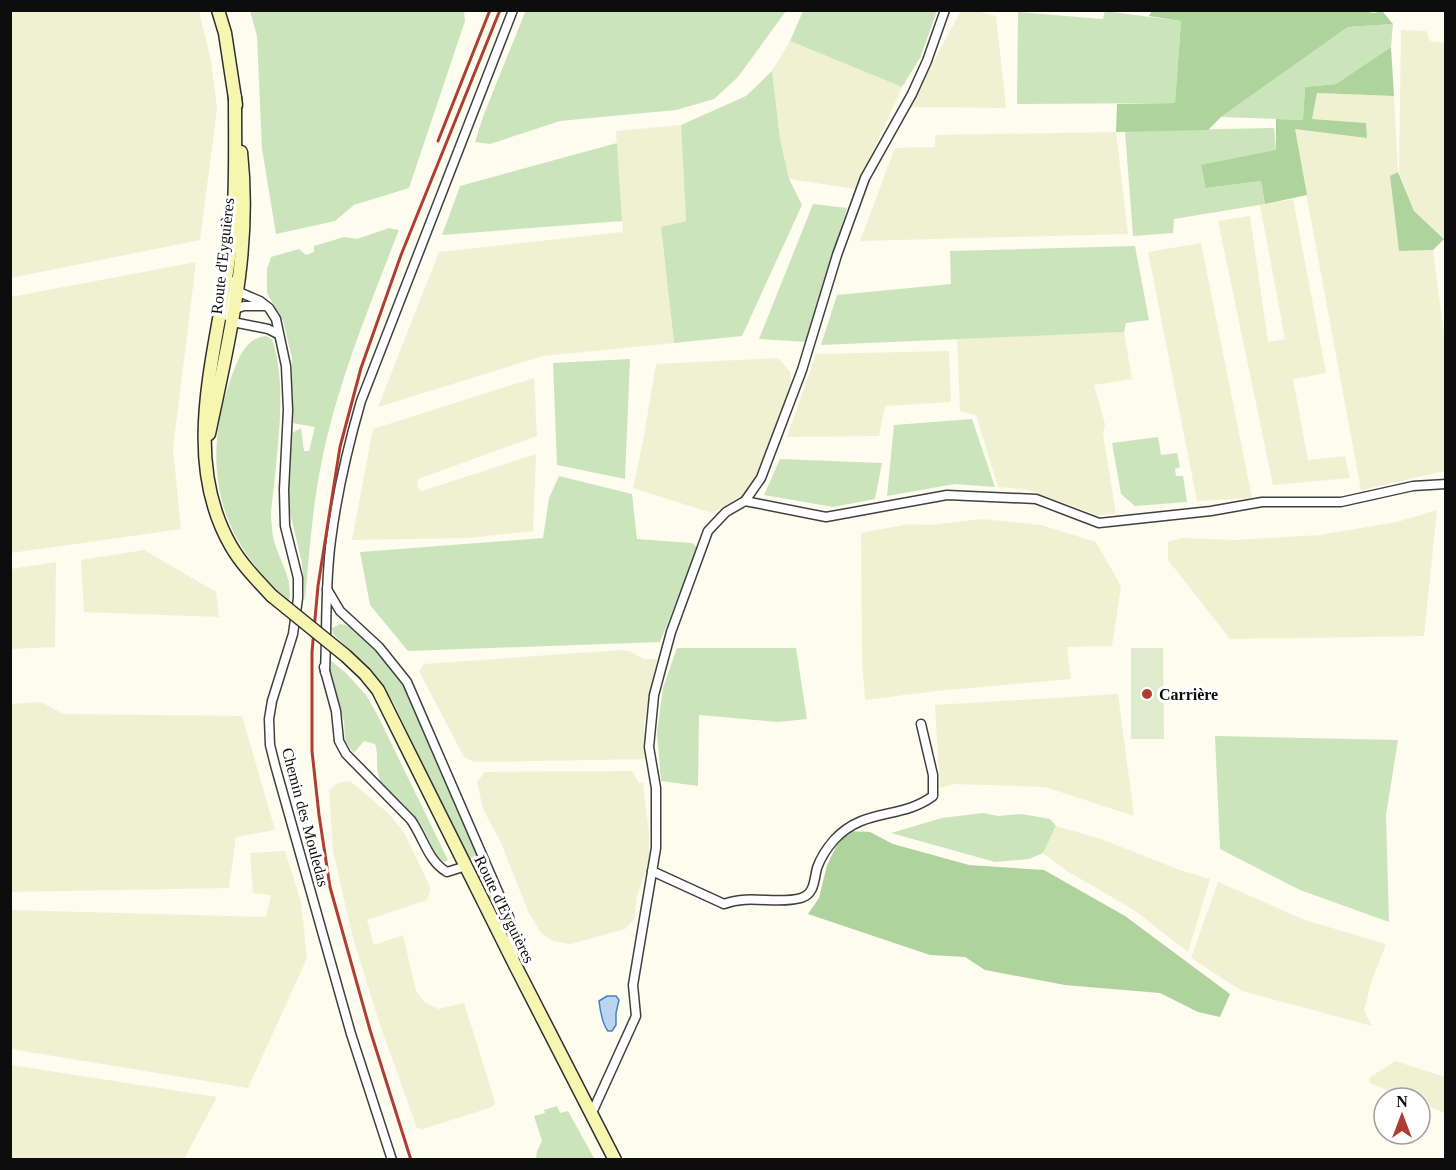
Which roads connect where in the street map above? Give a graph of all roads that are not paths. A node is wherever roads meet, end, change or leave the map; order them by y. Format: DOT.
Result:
graph roads {
  1 [pos="218,10"];
  2 [pos="513,10"];
  3 [pos="945,10"];
  4 [pos="235,97"];
  5 [pos="234,208"];
  6 [pos="239,292"];
  7 [pos="267,306"];
  8 [pos="232,314"];
  9 [pos="218,322"];
  10 [pos="278,334"];
  11 [pos="205,453"];
  12 [pos="1446,484"];
  13 [pos="745,501"];
  14 [pos="327,588"];
  15 [pos="921,724"];
  16 [pos="466,866"];
  17 [pos="652,872"];
  18 [pos="515,965"];
  19 [pos="591,1115"];
  20 [pos="392,1160"];
  21 [pos="615,1160"];
  1 -- 4 [label="main road, Route d'Eyguières"];
  2 -- 14 [label="street"];
  3 -- 13 [label="street"];
  4 -- 5 [label="main road, Route d'Eyguières"];
  4 -- 6 [label="main road, Route d'Eyguières"];
  5 -- 8 [label="street"];
  5 -- 9 [label="main road, Route d'Eyguières"];
  6 -- 7 [label="street"];
  6 -- 8 [label="main road, Route d'Eyguières"];
  7 -- 8 [label="street"];
  7 -- 10 [label="street, Chemin des Mouledas"];
  8 -- 9 [label="street"];
  8 -- 10 [label="street"];
  8 -- 11 [label="main road, Route d'Eyguières"];
  9 -- 11 [label="main road, Route d'Eyguières"];
  10 -- 20 [label="street, Chemin des Mouledas"];
  11 -- 16 [label="main road, Route d'Eyguières, bridge"];
  12 -- 13 [label="street"];
  13 -- 17 [label="street"];
  14 -- 16 [label="street"];
  14 -- 18 [label="street"];
  15 -- 17 [label="street"];
  16 -- 18 [label="main road, Route d'Eyguières"];
  17 -- 19 [label="street"];
  18 -- 19 [label="main road, Route d'Eyguières"];
  19 -- 21 [label="main road, Route d'Eyguières"];
}
